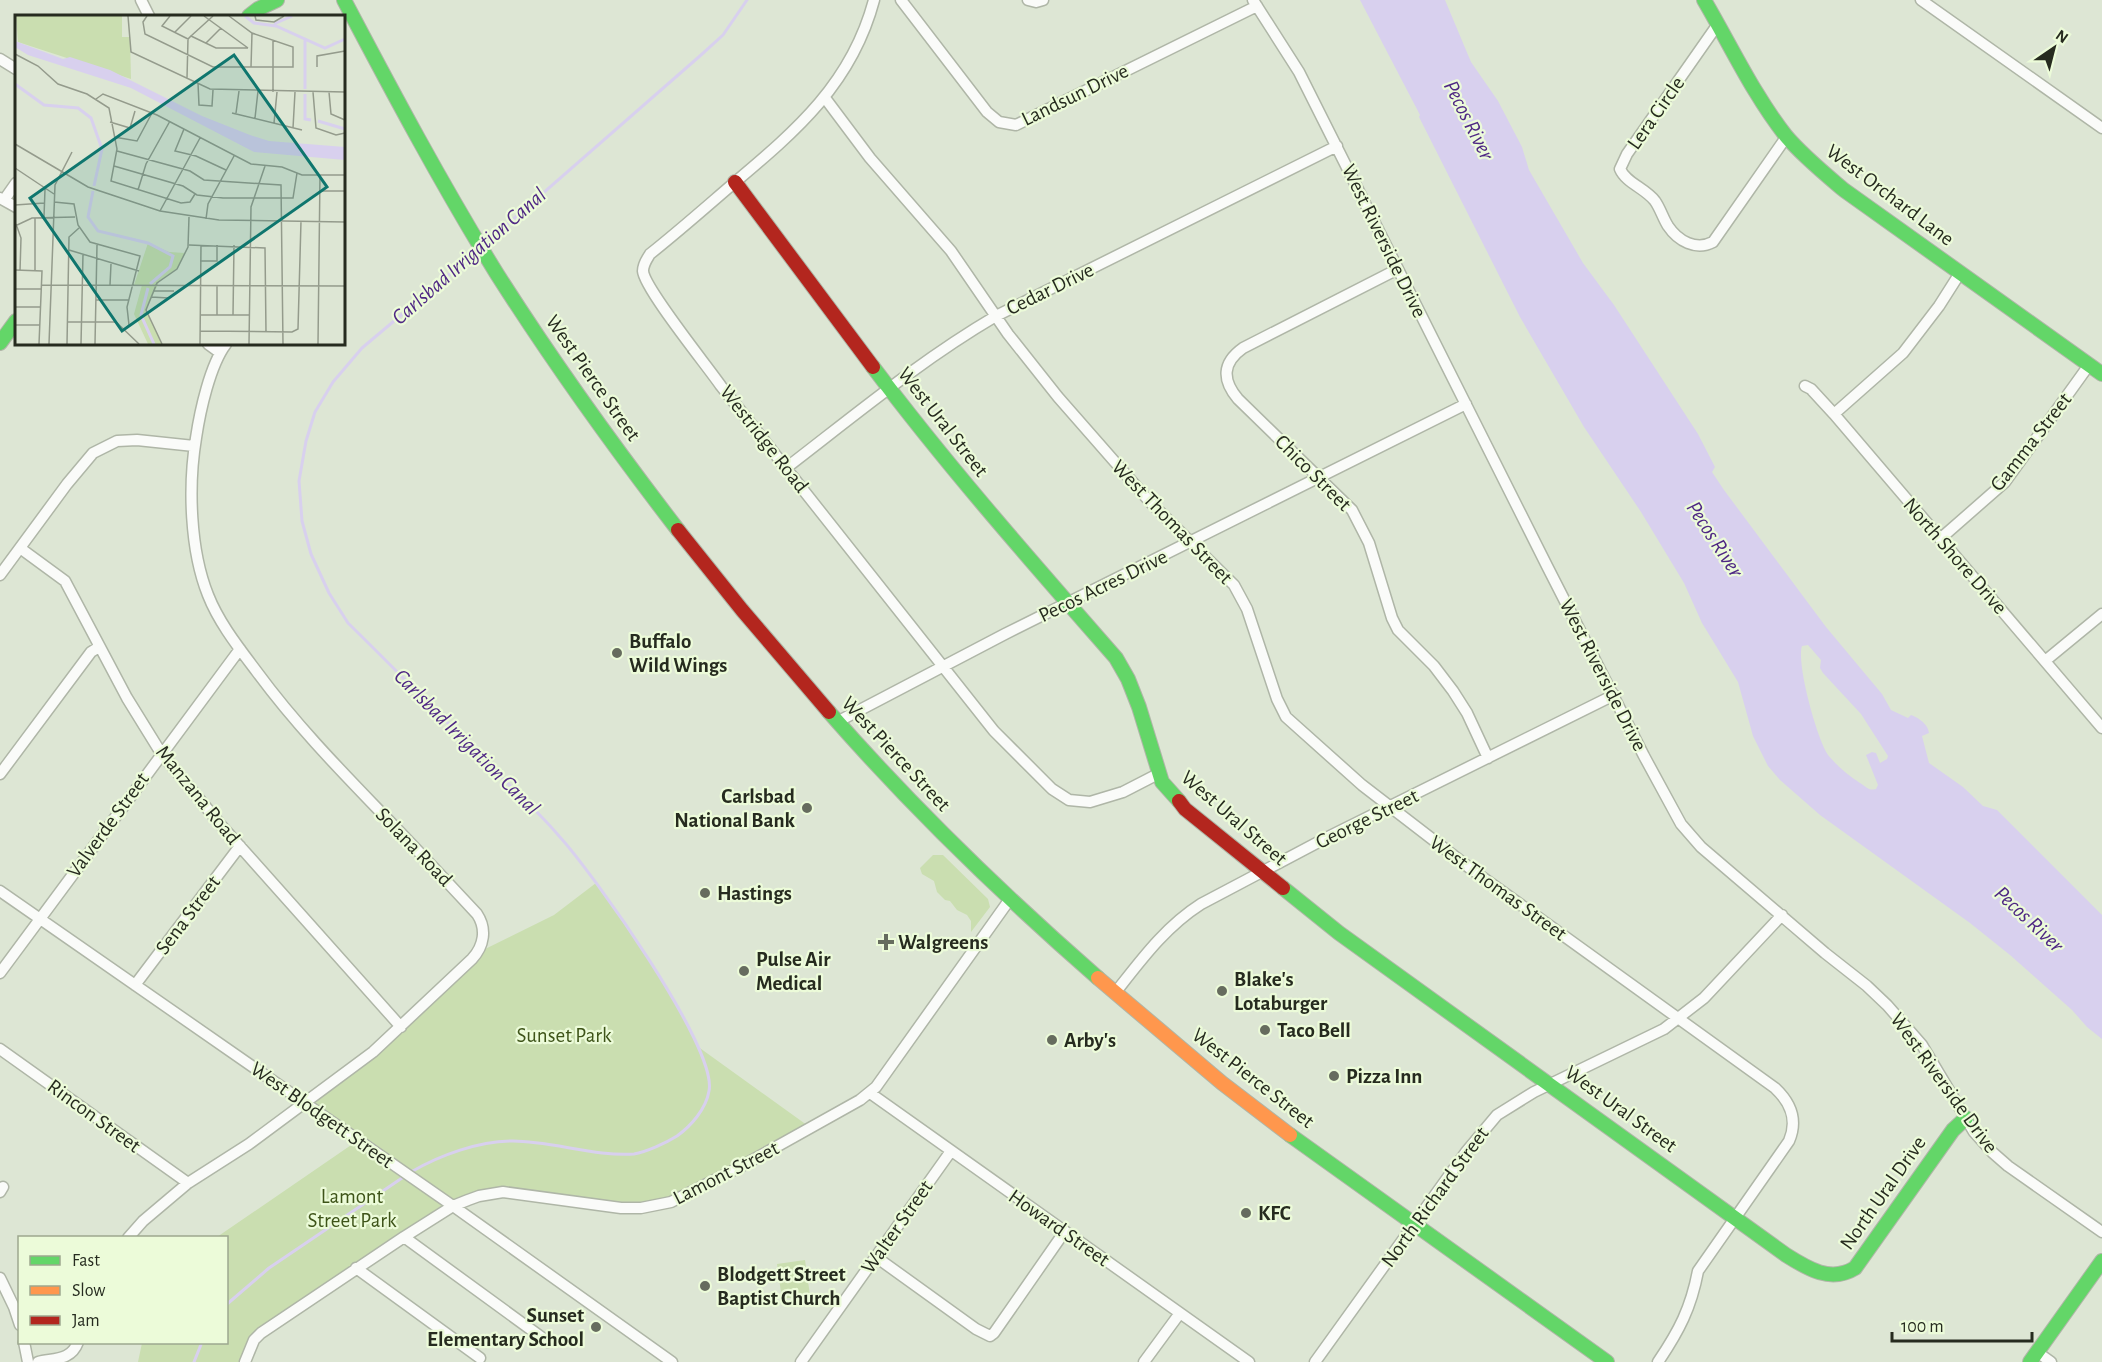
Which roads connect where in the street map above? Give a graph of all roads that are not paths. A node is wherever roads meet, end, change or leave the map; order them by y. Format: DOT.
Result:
graph roads {
  1 [pos="141,0"];
  2 [pos="277,0"];
  3 [pos="344,0"];
  4 [pos="873,0"];
  5 [pos="901,0"];
  6 [pos="1028,0"];
  7 [pos="1043,0"];
  8 [pos="1704,0"];
  9 [pos="1921,0"];
  10 [pos="1255,3"];
  11 [pos="147,15"];
  12 [pos="250,15"];
  13 [pos="1718,24"];
  14 [pos="0,59"];
  15 [pos="15,68"];
  16 [pos="825,98"];
  17 [pos="2102,128"];
  18 [pos="1787,136"];
  19 [pos="1337,146"];
  20 [pos="735,182"];
  21 [pos="15,184"];
  22 [pos="2,199"];
  23 [pos="1398,269"];
  24 [pos="1960,273"];
  25 [pos="996,316"];
  26 [pos="15,322"];
  27 [pos="0,343"];
  28 [pos="223,348"];
  29 [pos="2089,365"];
  30 [pos="2102,374"];
  31 [pos="1805,386"];
  32 [pos="889,388"];
  33 [pos="1466,404"];
  34 [pos="1834,414"];
  35 [pos="195,446"];
  36 [pos="786,468"];
  37 [pos="1319,477"];
  38 [pos="1940,539"];
  39 [pos="1192,542"];
  40 [pos="20,548"];
  41 [pos="0,575"];
  42 [pos="1068,603"];
  43 [pos="2102,614"];
  44 [pos="99,647"];
  45 [pos="240,649"];
  46 [pos="2045,661"];
  47 [pos="943,666"];
  48 [pos="1614,695"];
  49 [pos="837,722"];
  50 [pos="2102,728"];
  51 [pos="161,753"];
  52 [pos="1488,758"];
  53 [pos="0,774"];
  54 [pos="1158,774"];
  55 [pos="1390,807"];
  56 [pos="240,846"];
  57 [pos="1263,872"];
  58 [pos="0,891"];
  59 [pos="1010,899"];
  60 [pos="1782,915"];
  61 [pos="39,918"];
  62 [pos="0,974"];
  63 [pos="135,985"];
  64 [pos="1115,993"];
  65 [pos="1677,1019"];
  66 [pos="401,1027"];
  67 [pos="0,1049"];
  68 [pos="1551,1084"];
  69 [pos="870,1093"];
  70 [pos="303,1102"];
  71 [pos="1966,1118"];
  72 [pos="951,1151"];
  73 [pos="188,1183"];
  74 [pos="453,1206"];
  75 [pos="1735,1217"];
  76 [pos="1414,1224"];
  77 [pos="1065,1231"];
  78 [pos="2102,1232"];
  79 [pos="130,1236"];
  80 [pos="404,1237"];
  81 [pos="876,1257"];
  82 [pos="2102,1260"];
  83 [pos="356,1268"];
  84 [pos="0,1278"];
  85 [pos="1180,1313"];
  86 [pos="18,1319"];
  87 [pos="548,1342"];
  88 [pos="24,1344"];
  89 [pos="77,1344"];
  90 [pos="2033,1357"];
  91 [pos="480,1358"];
  92 [pos="28,1362"];
  93 [pos="38,1362"];
  94 [pos="245,1362"];
  95 [pos="672,1362"];
  96 [pos="801,1362"];
  97 [pos="1144,1362"];
  98 [pos="1249,1362"];
  99 [pos="1316,1362"];
  100 [pos="1607,1362"];
  101 [pos="1658,1362"];
  102 [pos="2051,1362"];
  1 -- 11 [label="street"];
  2 -- 12 [label="main road"];
  3 -- 49 [label="main road, West Pierce Street"];
  4 -- 16 [label="street, Westridge Road"];
  5 -- 10 [label="street, Landsun Drive"];
  6 -- 7 [label="street"];
  8 -- 13 [label="main road, West Orchard Lane"];
  9 -- 17 [label="street"];
  10 -- 19 [label="street, West Riverside Drive"];
  13 -- 18 [label="main road, West Orchard Lane"];
  13 -- 18 [label="street, Lera Circle"];
  14 -- 15 [label="street"];
  16 -- 20 [label="street, Westridge Road"];
  16 -- 25 [label="street, West Thomas Street"];
  18 -- 24 [label="main road, West Orchard Lane"];
  19 -- 23 [label="street, West Riverside Drive"];
  19 -- 25 [label="street, Cedar Drive"];
  20 -- 32 [label="main road, West Ural Street"];
  20 -- 36 [label="street, Westridge Road"];
  21 -- 22 [label="street"];
  23 -- 33 [label="street, West Riverside Drive"];
  23 -- 37 [label="street, Chico Street"];
  24 -- 29 [label="main road, West Orchard Lane"];
  24 -- 34 [label="street"];
  25 -- 32 [label="street, Cedar Drive"];
  25 -- 39 [label="street, West Thomas Street"];
  26 -- 27 [label="main road"];
  28 -- 35 [label="street, Solana Road"];
  29 -- 30 [label="main road, West Orchard Lane"];
  29 -- 38 [label="street, Gamma Street"];
  31 -- 34 [label="street, North Shore Drive"];
  32 -- 36 [label="street, Cedar Drive"];
  32 -- 42 [label="main road, West Ural Street"];
  33 -- 37 [label="street, Pecos Acres Drive"];
  33 -- 48 [label="street, West Riverside Drive"];
  34 -- 38 [label="street, North Shore Drive"];
  35 -- 40 [label="street"];
  35 -- 45 [label="street, Solana Road"];
  36 -- 47 [label="street, Westridge Road"];
  37 -- 39 [label="street, Pecos Acres Drive"];
  37 -- 52 [label="street, Chico Street"];
  38 -- 46 [label="street, North Shore Drive"];
  39 -- 42 [label="street, Pecos Acres Drive"];
  39 -- 55 [label="street, West Thomas Street"];
  40 -- 41 [label="street"];
  40 -- 44 [label="street, Manzana Road"];
  42 -- 47 [label="street, Pecos Acres Drive"];
  42 -- 54 [label="main road, West Ural Street"];
  43 -- 46 [label="street"];
  44 -- 51 [label="street, Manzana Road"];
  44 -- 53 [label="street"];
  45 -- 51 [label="street, Valverde Street"];
  45 -- 66 [label="street, Solana Road"];
  46 -- 50 [label="street, North Shore Drive"];
  47 -- 49 [label="street, Pecos Acres Drive"];
  47 -- 54 [label="street, Westridge Road"];
  48 -- 52 [label="street, George Street"];
  48 -- 60 [label="street, West Riverside Drive"];
  49 -- 59 [label="main road, West Pierce Street"];
  51 -- 56 [label="street, Manzana Road"];
  51 -- 61 [label="street, Valverde Street"];
  52 -- 55 [label="street, George Street"];
  54 -- 57 [label="main road, West Ural Street"];
  55 -- 57 [label="street, George Street"];
  55 -- 65 [label="street, West Thomas Street"];
  56 -- 63 [label="street, Sena Street"];
  56 -- 66 [label="street, Manzana Road"];
  57 -- 64 [label="street, George Street"];
  57 -- 68 [label="main road, West Ural Street"];
  58 -- 61 [label="street, West Blodgett Street"];
  59 -- 64 [label="main road, West Pierce Street"];
  59 -- 69 [label="street, Lamont Street"];
  60 -- 65 [label="street, North Richard Street"];
  60 -- 71 [label="street, West Riverside Drive"];
  61 -- 62 [label="street, Valverde Street"];
  61 -- 63 [label="street, West Blodgett Street"];
  63 -- 70 [label="street, West Blodgett Street"];
  64 -- 76 [label="main road, West Pierce Street"];
  65 -- 68 [label="street, North Richard Street"];
  65 -- 75 [label="street, West Thomas Street"];
  66 -- 70 [label="street, Solana Road"];
  67 -- 73 [label="street, Rincon Street"];
  68 -- 75 [label="main road, West Ural Street"];
  68 -- 76 [label="street, North Richard Street"];
  69 -- 72 [label="street, Howard Street"];
  69 -- 74 [label="street, Lamont Street"];
  70 -- 73 [label="street, Solana Road"];
  70 -- 74 [label="street, West Blodgett Street"];
  71 -- 75 [label="main road, North Ural Drive"];
  71 -- 78 [label="street, West Riverside Drive"];
  72 -- 77 [label="street, Howard Street"];
  72 -- 81 [label="street, Walter Street"];
  73 -- 79 [label="street, Solana Road"];
  74 -- 80 [label="street, Lamont Street"];
  74 -- 95 [label="street, West Blodgett Street"];
  75 -- 101 [label="street, West Thomas Street"];
  76 -- 99 [label="street, North Richard Street"];
  76 -- 100 [label="main road, West Pierce Street"];
  77 -- 81 [label="street"];
  77 -- 85 [label="street, Howard Street"];
  80 -- 83 [label="street, Lamont Street"];
  80 -- 87 [label="street"];
  81 -- 96 [label="street, Walter Street"];
  82 -- 90 [label="main road"];
  83 -- 91 [label="street"];
  83 -- 94 [label="street, Lamont Street"];
  84 -- 86 [label="street"];
  85 -- 97 [label="street"];
  85 -- 98 [label="street, Howard Street"];
  88 -- 92 [label="street"];
  89 -- 93 [label="street"];
  90 -- 102 [label="street"];
}
